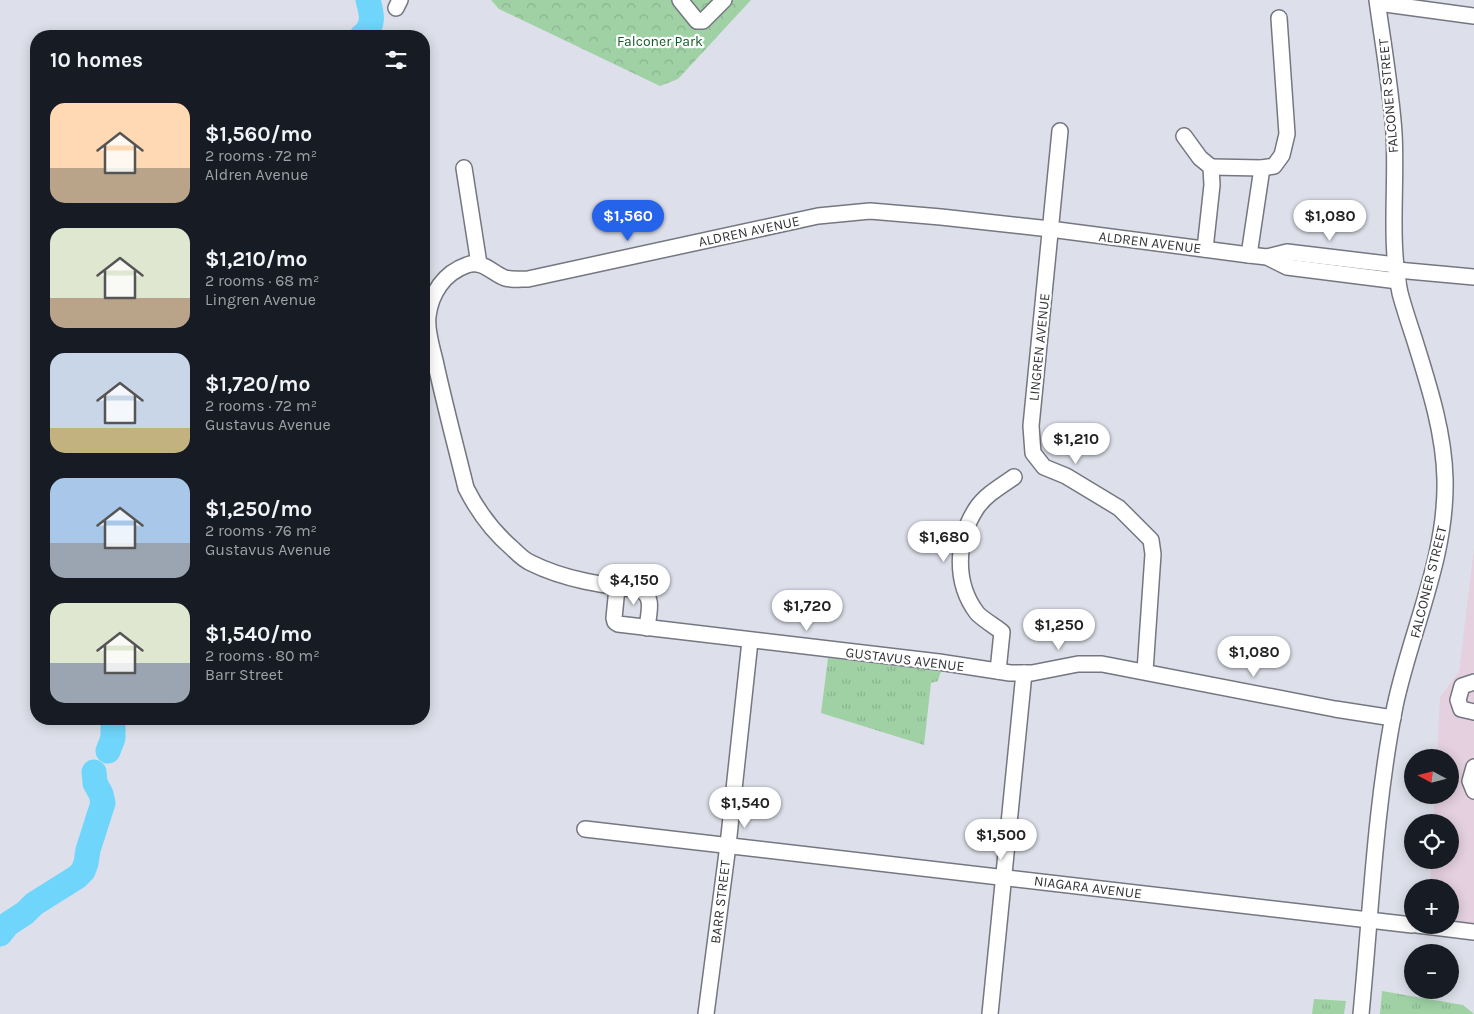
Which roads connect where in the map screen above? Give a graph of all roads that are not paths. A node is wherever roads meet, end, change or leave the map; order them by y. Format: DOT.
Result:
graph roads {
  1 [pos="680,0"];
  2 [pos="724,0"];
  3 [pos="1378,2"];
  4 [pos="1474,16"];
  5 [pos="1278,18"];
  6 [pos="1060,131"];
  7 [pos="1184,136"];
  8 [pos="1211,167"];
  9 [pos="464,168"];
  10 [pos="1262,168"];
  11 [pos="1050,229"];
  12 [pos="1205,249"];
  13 [pos="1250,255"];
  14 [pos="479,264"];
  15 [pos="1397,272"];
  16 [pos="1474,277"];
  17 [pos="430,310"];
  18 [pos="430,336"];
  19 [pos="1014,477"];
  20 [pos="617,588"];
  21 [pos="647,628"];
  22 [pos="750,641"];
  23 [pos="998,671"];
  24 [pos="1145,671"];
  25 [pos="1024,673"];
  26 [pos="1474,682"];
  27 [pos="1474,712"];
  28 [pos="1393,718"];
  29 [pos="1474,768"];
  30 [pos="1474,791"];
  31 [pos="585,829"];
  32 [pos="728,845"];
  33 [pos="1004,877"];
  34 [pos="1370,919"];
  35 [pos="1404,923"];
  36 [pos="1459,930"];
  37 [pos="1474,932"];
  38 [pos="706,1014"];
  39 [pos="990,1014"];
  40 [pos="1361,1014"];
  1 -- 2 [label="street"];
  3 -- 4 [label="street"];
  3 -- 15 [label="street, FALCONER STREET"];
  5 -- 10 [label="street"];
  6 -- 11 [label="street, LINGREN AVENUE"];
  7 -- 8 [label="street"];
  8 -- 10 [label="street"];
  8 -- 12 [label="street"];
  9 -- 14 [label="street"];
  10 -- 13 [label="street"];
  11 -- 12 [label="street, ALDREN AVENUE"];
  11 -- 14 [label="street, ALDREN AVENUE"];
  11 -- 24 [label="street, LINGREN AVENUE"];
  12 -- 13 [label="street, ALDREN AVENUE"];
  13 -- 15 [label="street, ALDREN AVENUE"];
  14 -- 17 [label="street"];
  15 -- 16 [label="street, ALDREN AVENUE"];
  15 -- 28 [label="street, FALCONER STREET"];
  18 -- 20 [label="street"];
  19 -- 23 [label="street"];
  20 -- 21 [label="street"];
  20 -- 21 [label="street, GUSTAVUS AVENUE"];
  21 -- 22 [label="street, GUSTAVUS AVENUE"];
  22 -- 23 [label="street, GUSTAVUS AVENUE"];
  22 -- 32 [label="street, BARR STREET"];
  23 -- 25 [label="street, GUSTAVUS AVENUE"];
  24 -- 25 [label="street, GUSTAVUS AVENUE"];
  24 -- 28 [label="street, GUSTAVUS AVENUE"];
  25 -- 33 [label="street"];
  26 -- 27 [label="street"];
  28 -- 34 [label="street, FALCONER STREET"];
  29 -- 30 [label="street"];
  31 -- 32 [label="street, NIAGARA AVENUE"];
  32 -- 33 [label="street, NIAGARA AVENUE"];
  32 -- 38 [label="street, BARR STREET"];
  33 -- 34 [label="street, NIAGARA AVENUE"];
  33 -- 39 [label="street"];
  34 -- 35 [label="street, NIAGARA AVENUE"];
  34 -- 40 [label="street, FALCONER STREET"];
  36 -- 37 [label="street"];
}
